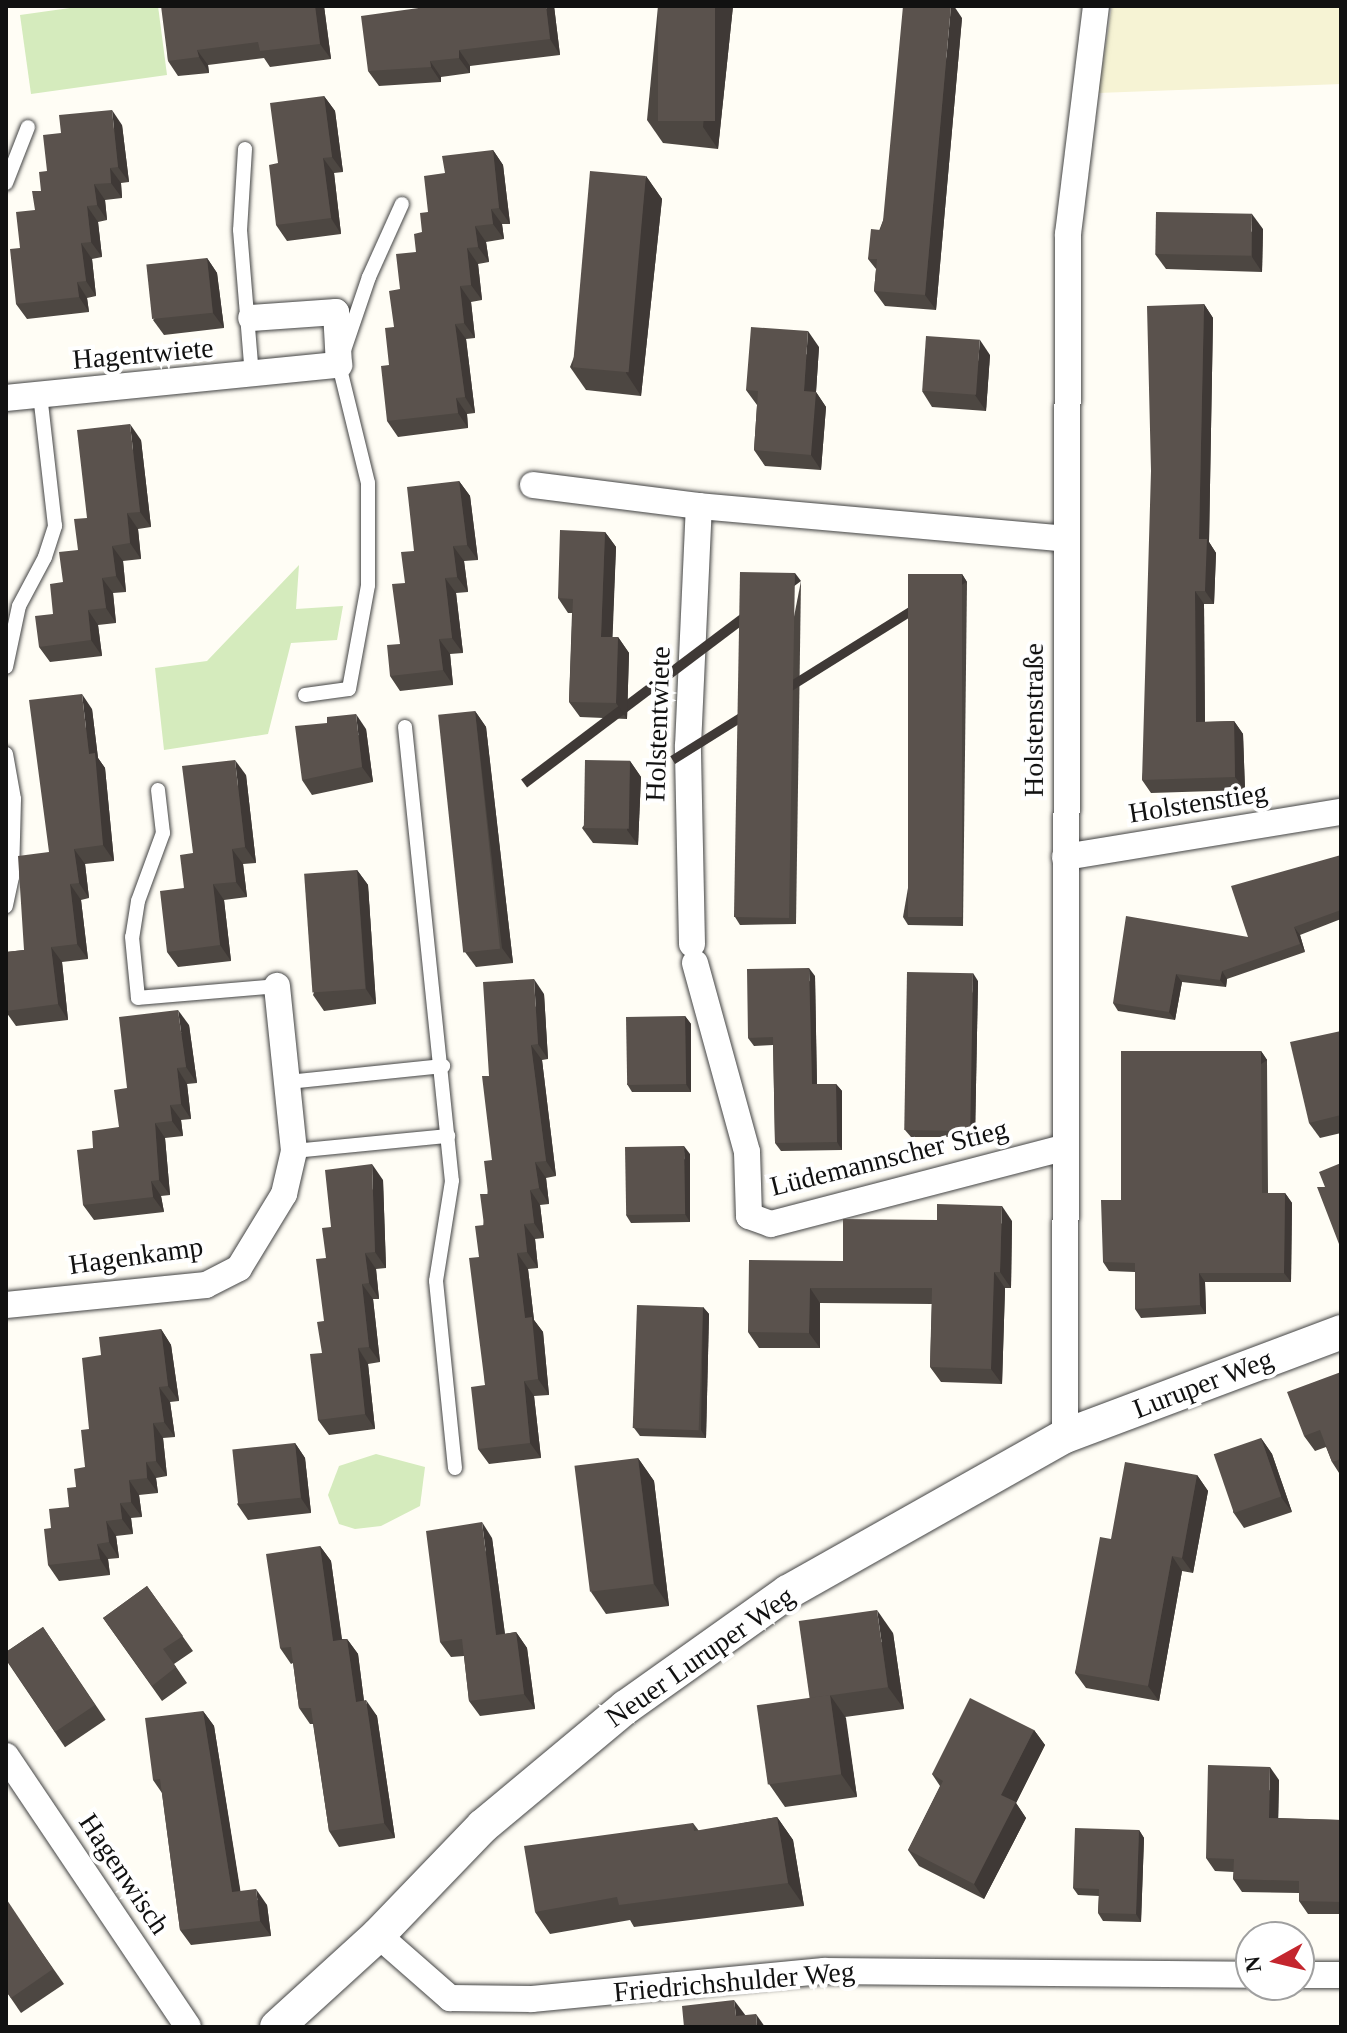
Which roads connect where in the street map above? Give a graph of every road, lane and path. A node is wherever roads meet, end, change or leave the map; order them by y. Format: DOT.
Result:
graph roads {
  1 [pos="1096,6"];
  2 [pos="28,127"];
  3 [pos="245,149"];
  4 [pos="6,183"];
  5 [pos="402,204"];
  6 [pos="251,318"];
  7 [pos="339,365"];
  8 [pos="252,377"];
  9 [pos="40,395"];
  10 [pos="6,398"];
  11 [pos="533,485"];
  12 [pos="699,506"];
  13 [pos="1066,539"];
  14 [pos="6,667"];
  15 [pos="305,695"];
  16 [pos="405,727"];
  17 [pos="6,754"];
  18 [pos="158,790"];
  19 [pos="1341,812"];
  20 [pos="1065,857"];
  21 [pos="6,906"];
  22 [pos="693,954"];
  23 [pos="277,986"];
  24 [pos="443,1066"];
  25 [pos="288,1082"];
  26 [pos="448,1136"];
  27 [pos="1063,1148"];
  28 [pos="294,1151"];
  29 [pos="6,1305"];
  30 [pos="1341,1332"];
  31 [pos="1065,1436"];
  32 [pos="455,1468"];
  33 [pos="6,1756"];
  34 [pos="378,1935"];
  35 [pos="1235,1975"];
  36 [pos="1315,1975"];
  37 [pos="1341,1975"];
  38 [pos="188,2027"];
  39 [pos="277,2027"];
  1 -- 13 [label="street, Holstenstraße"];
  2 -- 4 [label="lane"];
  3 -- 6 [label="lane, Hagentwiete"];
  5 -- 7 [label="lane"];
  6 -- 7 [label="street, Hagentwiete"];
  6 -- 8 [label="lane, Hagentwiete"];
  7 -- 8 [label="street, Hagentwiete"];
  7 -- 15 [label="lane, Hagentwiete"];
  8 -- 9 [label="street, Hagentwiete"];
  9 -- 10 [label="street, Hagentwiete"];
  9 -- 14 [label="lane, Hagentwiete"];
  11 -- 12 [label="street"];
  12 -- 13 [label="street"];
  12 -- 22 [label="street, Holstentwiete"];
  13 -- 20 [label="street, Holstenstraße"];
  16 -- 24 [label="lane"];
  17 -- 21 [label="lane"];
  18 -- 23 [label="lane, Hagenkamp"];
  19 -- 20 [label="street, Holstenstieg"];
  20 -- 27 [label="street, Holstenstraße"];
  22 -- 27 [label="street, Lüdemannscher Stieg"];
  23 -- 25 [label="street, Hagenkamp"];
  24 -- 25 [label="lane"];
  24 -- 26 [label="lane"];
  25 -- 28 [label="street, Hagenkamp"];
  26 -- 28 [label="lane"];
  26 -- 32 [label="lane"];
  27 -- 31 [label="street, Holstenstraße"];
  28 -- 29 [label="street, Hagenkamp"];
  30 -- 31 [label="street, Luruper Weg"];
  31 -- 34 [label="street, Neuer Luruper Weg"];
  33 -- 38 [label="street, Hagenwisch"];
  34 -- 35 [label="street, Friedrichshulder Weg"];
  34 -- 39 [label="street"];
  36 -- 37 [label="street"];
}
